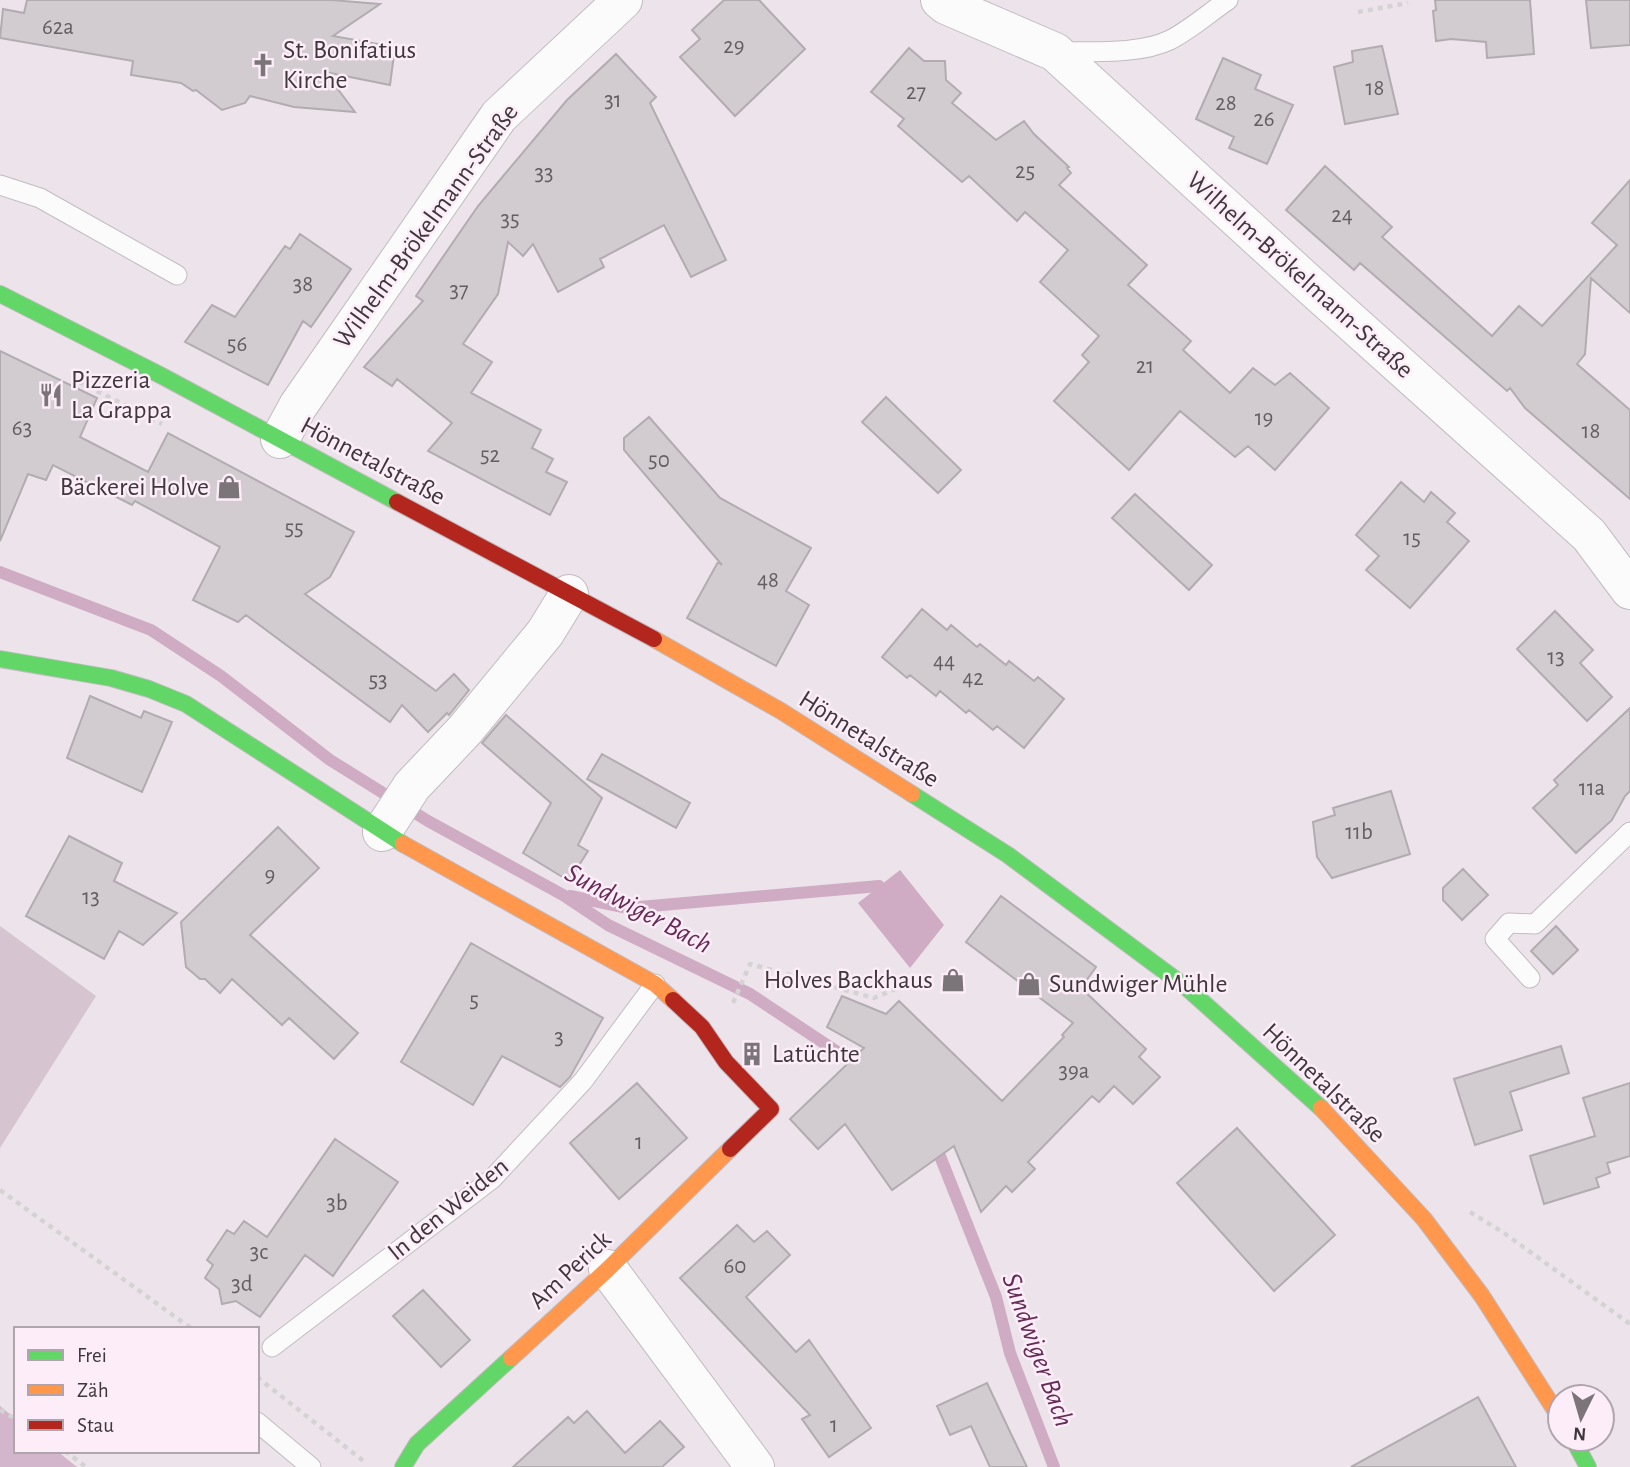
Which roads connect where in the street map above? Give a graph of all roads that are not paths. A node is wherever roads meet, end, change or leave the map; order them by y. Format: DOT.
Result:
graph roads {
  1 [pos="623,0"];
  2 [pos="940,0"];
  3 [pos="1228,0"];
  4 [pos="1055,52"];
  5 [pos="0,185"];
  6 [pos="177,275"];
  7 [pos="0,294"];
  8 [pos="280,439"];
  9 [pos="1630,590"];
  10 [pos="569,594"];
  11 [pos="0,659"];
  12 [pos="386,827"];
  13 [pos="1630,832"];
  14 [pos="1530,978"];
  15 [pos="655,984"];
  16 [pos="608,1269"];
  17 [pos="272,1347"];
  18 [pos="1546,1396"];
  19 [pos="259,1424"];
  20 [pos="311,1467"];
  21 [pos="403,1467"];
  22 [pos="755,1467"];
  1 -- 8 [label="street, Wilhelm-Brökelmann-Straße"];
  2 -- 4 [label="street, Wilhelm-Brökelmann-Straße"];
  3 -- 4 [label="lane"];
  4 -- 9 [label="street, Wilhelm-Brökelmann-Straße"];
  5 -- 6 [label="lane"];
  7 -- 8 [label="main road, Hönnetalstraße"];
  8 -- 10 [label="main road, Hönnetalstraße"];
  10 -- 12 [label="street"];
  10 -- 18 [label="main road, Hönnetalstraße"];
  11 -- 12 [label="main road"];
  12 -- 15 [label="main road"];
  13 -- 14 [label="lane"];
  15 -- 16 [label="main road, Am Perick"];
  15 -- 17 [label="lane, In den Weiden"];
  16 -- 21 [label="main road, Am Perick"];
  16 -- 22 [label="street"];
  19 -- 20 [label="lane"];
}
